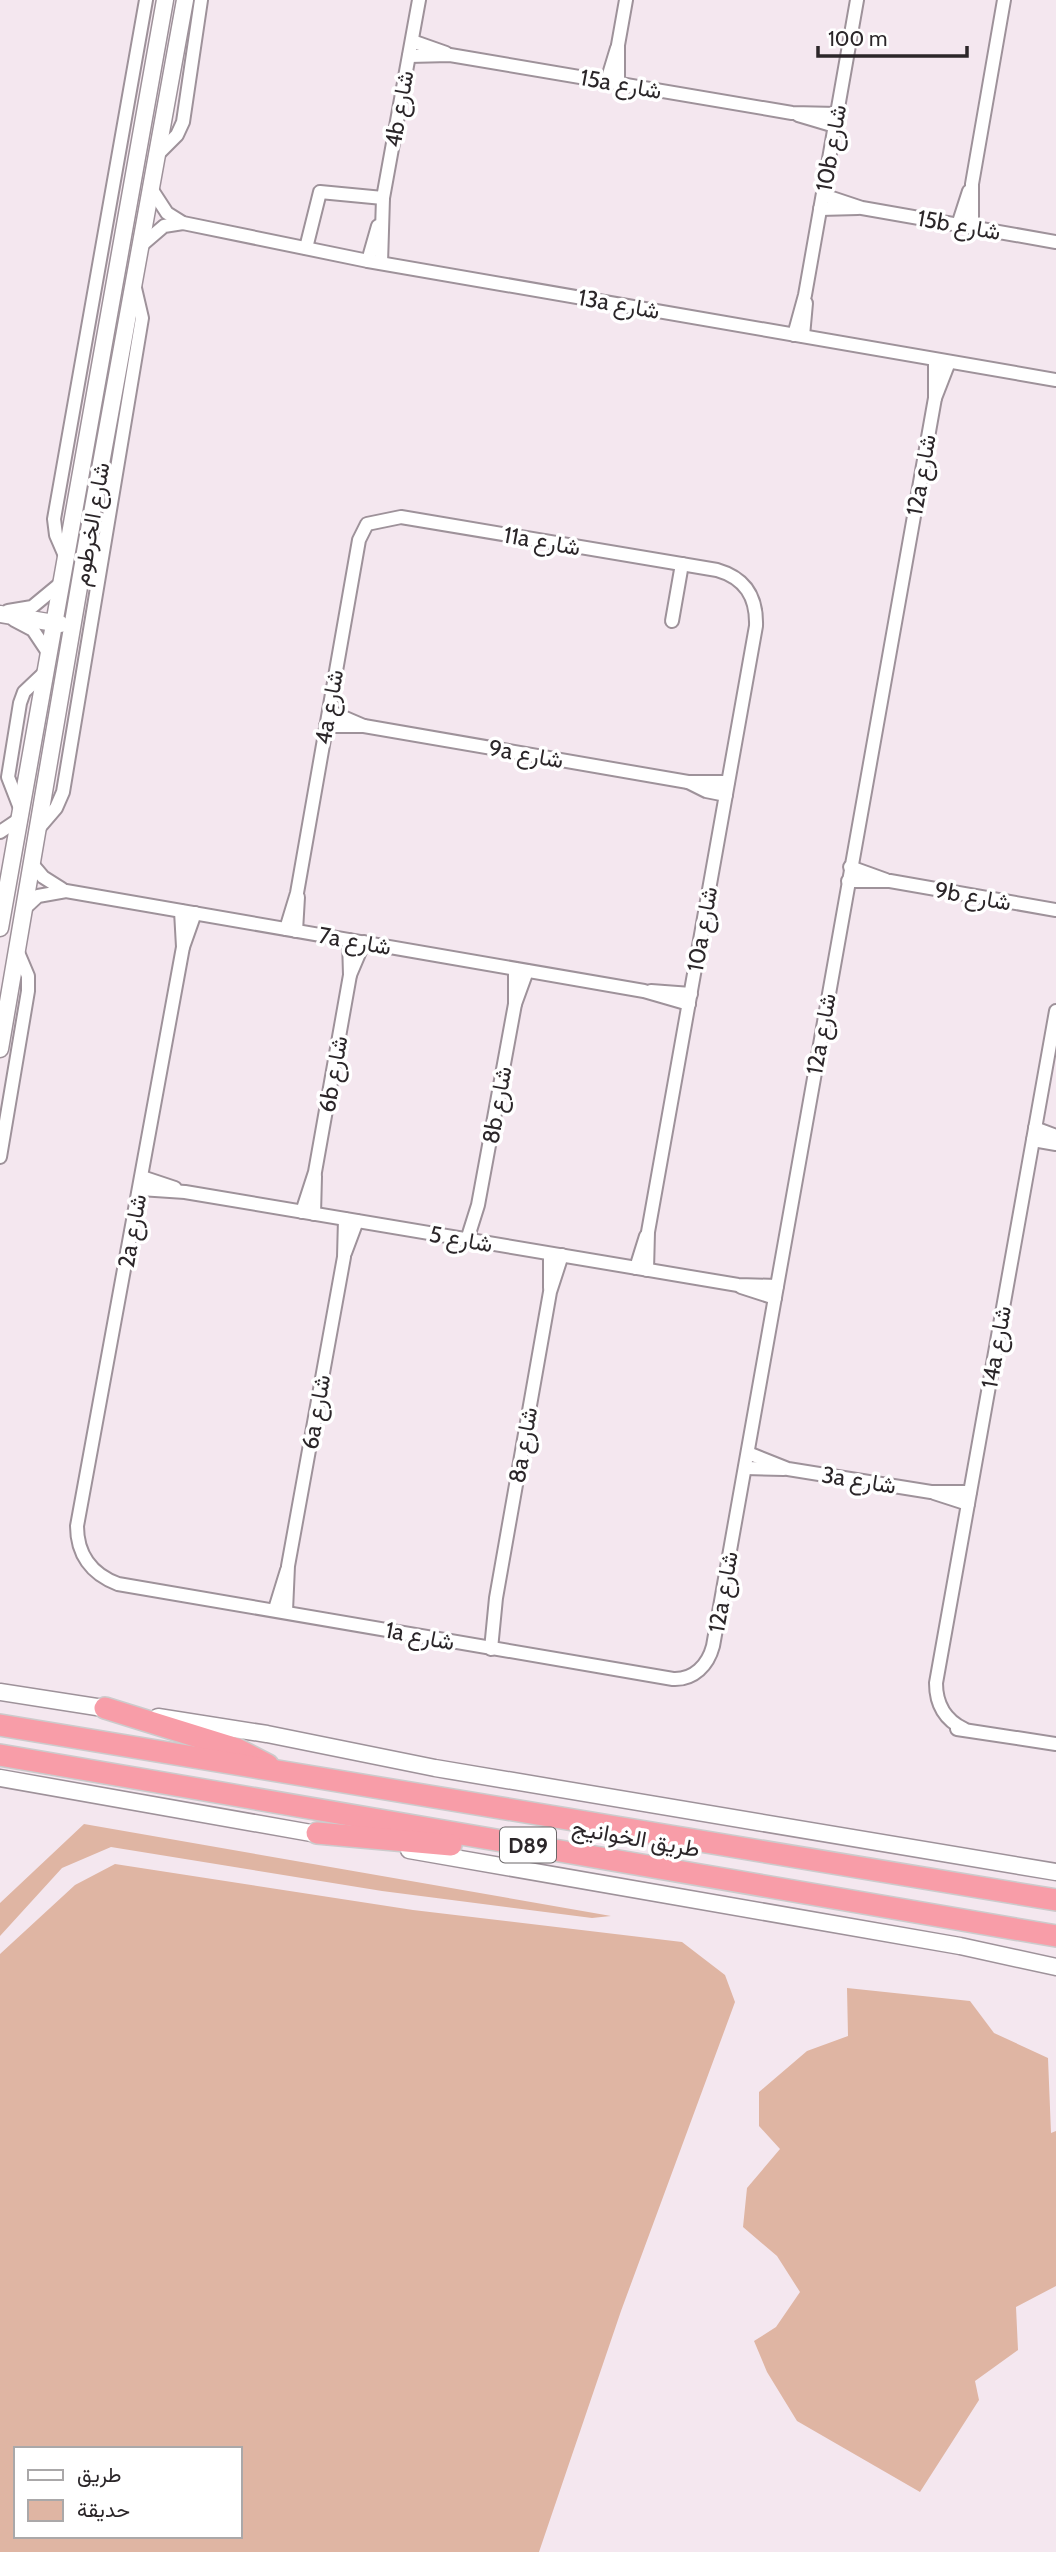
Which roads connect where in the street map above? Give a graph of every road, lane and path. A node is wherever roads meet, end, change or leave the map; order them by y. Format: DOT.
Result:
graph roads {
  1 [pos="146,0"];
  2 [pos="165,0"];
  3 [pos="185,0"];
  4 [pos="201,0"];
  5 [pos="419,0"];
  6 [pos="626,0"];
  7 [pos="857,0"];
  8 [pos="1004,0"];
  9 [pos="411,41"];
  10 [pos="450,55"];
  11 [pos="409,56"];
  12 [pos="612,82"];
  13 [pos="836,120"];
  14 [pos="158,156"];
  15 [pos="972,184"];
  16 [pos="152,190"];
  17 [pos="823,195"];
  18 [pos="383,198"];
  19 [pos="862,208"];
  20 [pos="820,209"];
  21 [pos="183,223"];
  22 [pos="958,225"];
  23 [pos="972,228"];
  24 [pos="1056,242"];
  25 [pos="143,244"];
  26 [pos="306,248"];
  27 [pos="375,262"];
  28 [pos="135,288"];
  29 [pos="798,336"];
  30 [pos="935,360"];
  31 [pos="949,362"];
  32 [pos="1056,380"];
  33 [pos="935,398"];
  34 [pos="367,524"];
  35 [pos="66,558"];
  36 [pos="682,564"];
  37 [pos="61,583"];
  38 [pos="754,591"];
  39 [pos="0,614"];
  40 [pos="52,621"];
  41 [pos="672,621"];
  42 [pos="47,650"];
  43 [pos="329,711"];
  44 [pos="326,726"];
  45 [pos="364,726"];
  46 [pos="51,747"];
  47 [pos="727,788"];
  48 [pos="19,814"];
  49 [pos="38,830"];
  50 [pos="0,832"];
  51 [pos="0,852"];
  52 [pos="32,864"];
  53 [pos="10,866"];
  54 [pos="850,867"];
  55 [pos="848,881"];
  56 [pos="890,881"];
  57 [pos="65,891"];
  58 [pos="3,897"];
  59 [pos="24,909"];
  60 [pos="1056,910"];
  61 [pos="181,911"];
  62 [pos="195,913"];
  63 [pos="0,928"];
  64 [pos="291,930"];
  65 [pos="349,940"];
  66 [pos="364,942"];
  67 [pos="183,947"];
  68 [pos="17,950"];
  69 [pos="521,970"];
  70 [pos="350,975"];
  71 [pos="690,999"];
  72 [pos="1056,1011"];
  73 [pos="0,1049"];
  74 [pos="1034,1134"];
  75 [pos="1056,1136"];
  76 [pos="1056,1144"];
  77 [pos="0,1157"];
  78 [pos="141,1183"];
  79 [pos="308,1213"];
  80 [pos="351,1220"];
  81 [pos="473,1241"];
  82 [pos="556,1254"];
  83 [pos="641,1269"];
  84 [pos="776,1292"];
  85 [pos="748,1453"];
  86 [pos="745,1468"];
  87 [pos="788,1469"];
  88 [pos="969,1498"];
  89 [pos="95,1565"];
  90 [pos="280,1610"];
  91 [pos="487,1648"];
  92 [pos="702,1666"];
  93 [pos="0,1692"];
  94 [pos="105,1709"];
  95 [pos="0,1726"];
  96 [pos="1056,1744"];
  97 [pos="0,1755"];
  98 [pos="282,1774"];
  99 [pos="0,1778"];
  100 [pos="317,1832"];
  101 [pos="571,1854"];
  102 [pos="1056,1872"];
  103 [pos="1056,1900"];
  104 [pos="1056,1936"];
  105 [pos="1056,1967"];
  1 -- 35 [label="street"];
  2 -- 35 [label="main road, شارع الخرطوم"];
  3 -- 14 [label="main road, شارع الخرطوم"];
  4 -- 14 [label="street"];
  5 -- 9 [label="street, 4b شارع"];
  6 -- 12 [label="street"];
  7 -- 13 [label="street, 10b شارع"];
  8 -- 15 [label="street"];
  9 -- 10 [label="street, 15a شارع"];
  9 -- 11 [label="street, 4b شارع"];
  10 -- 11 [label="street, 15a شارع"];
  10 -- 12 [label="street, 15a شارع"];
  11 -- 18 [label="street, 4b شارع"];
  12 -- 13 [label="street, 15a شارع"];
  13 -- 17 [label="street, 10b شارع"];
  14 -- 16 [label="main road, شارع الخرطوم"];
  15 -- 22 [label="street"];
  15 -- 23 [label="street"];
  16 -- 21 [label="street"];
  16 -- 25 [label="main road, شارع الخرطوم"];
  17 -- 19 [label="street, 15b شارع"];
  17 -- 20 [label="street, 10b شارع"];
  18 -- 26 [label="street"];
  18 -- 27 [label="street, 4b شارع"];
  19 -- 20 [label="street, 15b شارع"];
  19 -- 22 [label="street, 15b شارع"];
  20 -- 29 [label="street, 10b شارع"];
  21 -- 25 [label="street"];
  21 -- 26 [label="street, 13a شارع"];
  22 -- 23 [label="street, 15b شارع"];
  23 -- 24 [label="street, 15b شارع"];
  25 -- 28 [label="main road, شارع الخرطوم"];
  26 -- 27 [label="street, 13a شارع"];
  27 -- 29 [label="street, 13a شارع"];
  28 -- 46 [label="main road, شارع الخرطوم"];
  28 -- 49 [label="street"];
  29 -- 30 [label="street, 13a شارع"];
  30 -- 31 [label="street, 13a شارع"];
  30 -- 33 [label="street, 12a شارع"];
  31 -- 32 [label="street, 13a شارع"];
  31 -- 33 [label="street, 12a شارع"];
  33 -- 54 [label="street, 12a شارع"];
  34 -- 36 [label="street, 11a شارع"];
  34 -- 43 [label="street, 4a شارع"];
  35 -- 37 [label="main road, شارع الخرطوم"];
  36 -- 38 [label="street, 11a شارع"];
  36 -- 41 [label="street"];
  37 -- 39 [label="street"];
  37 -- 40 [label="main road, شارع الخرطوم"];
  38 -- 47 [label="street, 10a شارع"];
  39 -- 40 [label="main road"];
  39 -- 42 [label="street"];
  40 -- 42 [label="main road, شارع الخرطوم"];
  40 -- 46 [label="main road"];
  42 -- 48 [label="main road, شارع الخرطوم"];
  43 -- 44 [label="street, 4a شارع"];
  43 -- 45 [label="street, 9a شارع"];
  44 -- 45 [label="street, 9a شارع"];
  44 -- 64 [label="street, 4a شارع"];
  45 -- 47 [label="street, 9a شارع"];
  46 -- 49 [label="main road, شارع الخرطوم"];
  47 -- 71 [label="street, 10a شارع"];
  48 -- 50 [label="street"];
  48 -- 53 [label="main road, شارع الخرطوم"];
  49 -- 52 [label="main road, شارع الخرطوم"];
  51 -- 53 [label="street"];
  52 -- 57 [label="street, 7a شارع"];
  52 -- 59 [label="main road, شارع الخرطوم"];
  53 -- 58 [label="main road, شارع الخرطوم"];
  54 -- 55 [label="street, 12a شارع"];
  54 -- 56 [label="street, 9b شارع"];
  55 -- 56 [label="street, 9b شارع"];
  55 -- 84 [label="street, 12a شارع"];
  56 -- 60 [label="street, 9b شارع"];
  57 -- 59 [label="street, 7a شارع"];
  57 -- 61 [label="street, 7a شارع"];
  58 -- 63 [label="main road, شارع الخرطوم"];
  59 -- 68 [label="main road, شارع الخرطوم"];
  61 -- 62 [label="street, 7a شارع"];
  61 -- 67 [label="street, 2a شارع"];
  62 -- 64 [label="street, 7a شارع"];
  62 -- 67 [label="street, 2a شارع"];
  64 -- 65 [label="street, 7a شارع"];
  65 -- 66 [label="street, 7a شارع"];
  65 -- 70 [label="street, 6b شارع"];
  66 -- 69 [label="street, 7a شارع"];
  66 -- 70 [label="street, 6b شارع"];
  67 -- 78 [label="street, 2a شارع"];
  68 -- 73 [label="main road, شارع الخرطوم"];
  68 -- 77 [label="street"];
  69 -- 71 [label="street, 7a شارع"];
  69 -- 81 [label="street, 8b شارع"];
  70 -- 79 [label="street, 6b شارع"];
  71 -- 83 [label="street, 10a شارع"];
  72 -- 74 [label="street, 14a شارع"];
  74 -- 75 [label="street"];
  74 -- 76 [label="street"];
  74 -- 88 [label="street, 14a شارع"];
  78 -- 79 [label="street, شارع 5"];
  78 -- 89 [label="street, 2a شارع"];
  79 -- 80 [label="street, شارع 5"];
  80 -- 81 [label="street, شارع 5"];
  80 -- 90 [label="street, 6a شارع"];
  81 -- 82 [label="street, شارع 5"];
  82 -- 83 [label="street, شارع 5"];
  82 -- 91 [label="street, 8a شارع"];
  83 -- 84 [label="street, شارع 5"];
  84 -- 85 [label="street, 12a شارع"];
  85 -- 86 [label="street, 12a شارع"];
  85 -- 87 [label="street, 3a شارع"];
  86 -- 87 [label="street, 3a شارع"];
  86 -- 92 [label="street, 12a شارع"];
  87 -- 88 [label="street, 3a شارع"];
  88 -- 96 [label="street, 14a شارع"];
  89 -- 90 [label="street, 1a شارع"];
  90 -- 91 [label="street, 1a شارع"];
  91 -- 92 [label="street, 1a شارع"];
  93 -- 94 [label="main road"];
  94 -- 98 [label="highway"];
  94 -- 102 [label="main road"];
  95 -- 98 [label="highway, طريق الخوانيج / D89"];
  97 -- 101 [label="highway, طريق الخوانيج / D89"];
  98 -- 103 [label="highway, طريق الخوانيج / D89"];
  99 -- 100 [label="main road"];
  100 -- 101 [label="highway"];
  100 -- 105 [label="main road"];
  101 -- 104 [label="highway, طريق الخوانيج / D89"];
}
